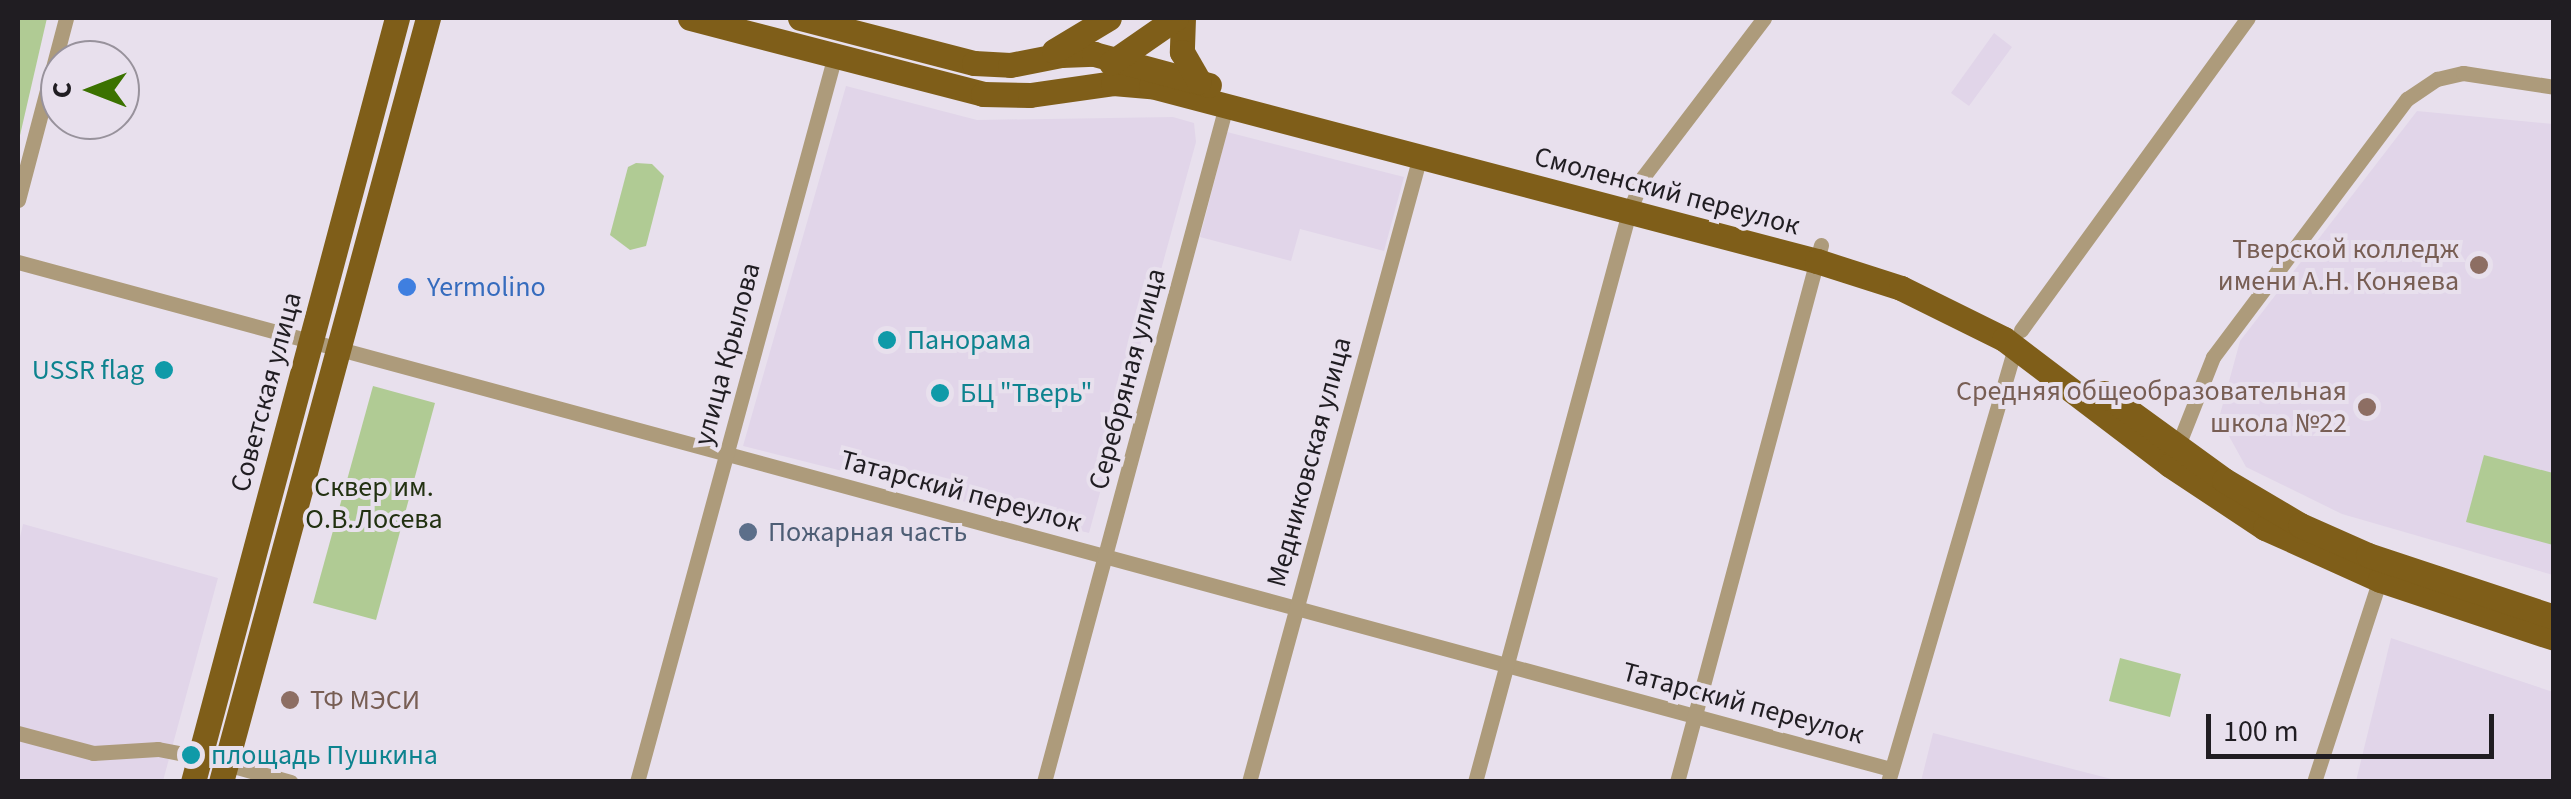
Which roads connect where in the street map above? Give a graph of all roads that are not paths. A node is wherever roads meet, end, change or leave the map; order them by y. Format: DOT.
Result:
graph roads {
  1 [pos="66,18"];
  2 [pos="397,18"];
  3 [pos="690,18"];
  4 [pos="800,18"];
  5 [pos="1109,18"];
  6 [pos="1179,18"];
  7 [pos="1764,18"];
  8 [pos="2248,18"];
  9 [pos="426,21"];
  10 [pos="1150,28"];
  11 [pos="1119,58"];
  12 [pos="834,60"];
  13 [pos="1036,60"];
  14 [pos="1158,68"];
  15 [pos="2554,87"];
  16 [pos="1199,90"];
  17 [pos="1038,94"];
  18 [pos="1226,106"];
  19 [pos="1420,156"];
  20 [pos="18,200"];
  21 [pos="1632,204"];
  22 [pos="1819,253"];
  23 [pos="18,262"];
  24 [pos="2018,338"];
  25 [pos="311,341"];
  26 [pos="338,348"];
  27 [pos="726,454"];
  28 [pos="2174,456"];
  29 [pos="1105,556"];
  30 [pos="2383,571"];
  31 [pos="1296,608"];
  32 [pos="2554,618"];
  33 [pos="2554,638"];
  34 [pos="1507,664"];
  35 [pos="1695,716"];
  36 [pos="18,733"];
  37 [pos="196,769"];
  38 [pos="1890,775"];
  39 [pos="220,776"];
  40 [pos="291,782"];
  41 [pos="637,782"];
  42 [pos="1044,782"];
  43 [pos="1248,782"];
  44 [pos="1475,782"];
  45 [pos="1677,782"];
  46 [pos="2314,782"];
  1 -- 20 [label="street"];
  2 -- 25 [label="main road, Советская улица"];
  3 -- 12 [label="main road, Смоленский переулок"];
  4 -- 13 [label="main road, Смоленский переулок"];
  5 -- 13 [label="main road"];
  6 -- 10 [label="main road"];
  6 -- 16 [label="main road"];
  7 -- 21 [label="street"];
  8 -- 24 [label="street"];
  9 -- 26 [label="main road, Советская улица"];
  10 -- 11 [label="main road"];
  10 -- 14 [label="main road"];
  11 -- 13 [label="main road, Смоленский переулок"];
  11 -- 14 [label="main road, Смоленский переулок"];
  11 -- 17 [label="main road"];
  12 -- 17 [label="main road, Смоленский переулок"];
  12 -- 27 [label="street, улица Крылова"];
  14 -- 16 [label="main road, Смоленский переулок"];
  15 -- 28 [label="street"];
  16 -- 17 [label="main road, Смоленский переулок"];
  16 -- 18 [label="main road, Смоленский переулок"];
  16 -- 21 [label="main road, Смоленский переулок"];
  18 -- 19 [label="main road, Смоленский переулок"];
  18 -- 29 [label="street, Серебряная улица"];
  19 -- 21 [label="main road, Смоленский переулок"];
  19 -- 31 [label="street, Медниковская улица"];
  21 -- 22 [label="main road, Смоленский переулок"];
  21 -- 34 [label="street"];
  22 -- 24 [label="main road, Смоленский переулок"];
  22 -- 35 [label="street"];
  23 -- 25 [label="street, Татарский переулок"];
  24 -- 28 [label="main road, Смоленский переулок"];
  24 -- 38 [label="street"];
  25 -- 26 [label="street, Татарский переулок"];
  25 -- 37 [label="main road, Советская улица"];
  26 -- 27 [label="street, Татарский переулок"];
  26 -- 39 [label="main road, Советская улица"];
  27 -- 29 [label="street, Татарский переулок"];
  27 -- 41 [label="street, улица Крылова"];
  28 -- 30 [label="main road, Смоленский переулок"];
  29 -- 31 [label="street, Татарский переулок"];
  29 -- 42 [label="street, Серебряная улица"];
  30 -- 32 [label="main road, Смоленский переулок"];
  30 -- 33 [label="main road, Смоленский переулок"];
  30 -- 46 [label="street"];
  31 -- 34 [label="street, Татарский переулок"];
  31 -- 43 [label="street, Медниковская улица"];
  34 -- 35 [label="street, Татарский переулок"];
  34 -- 44 [label="street"];
  35 -- 38 [label="street, Татарский переулок"];
  35 -- 45 [label="street"];
  36 -- 37 [label="street"];
  37 -- 39 [label="main road"];
  39 -- 40 [label="street"];
}
